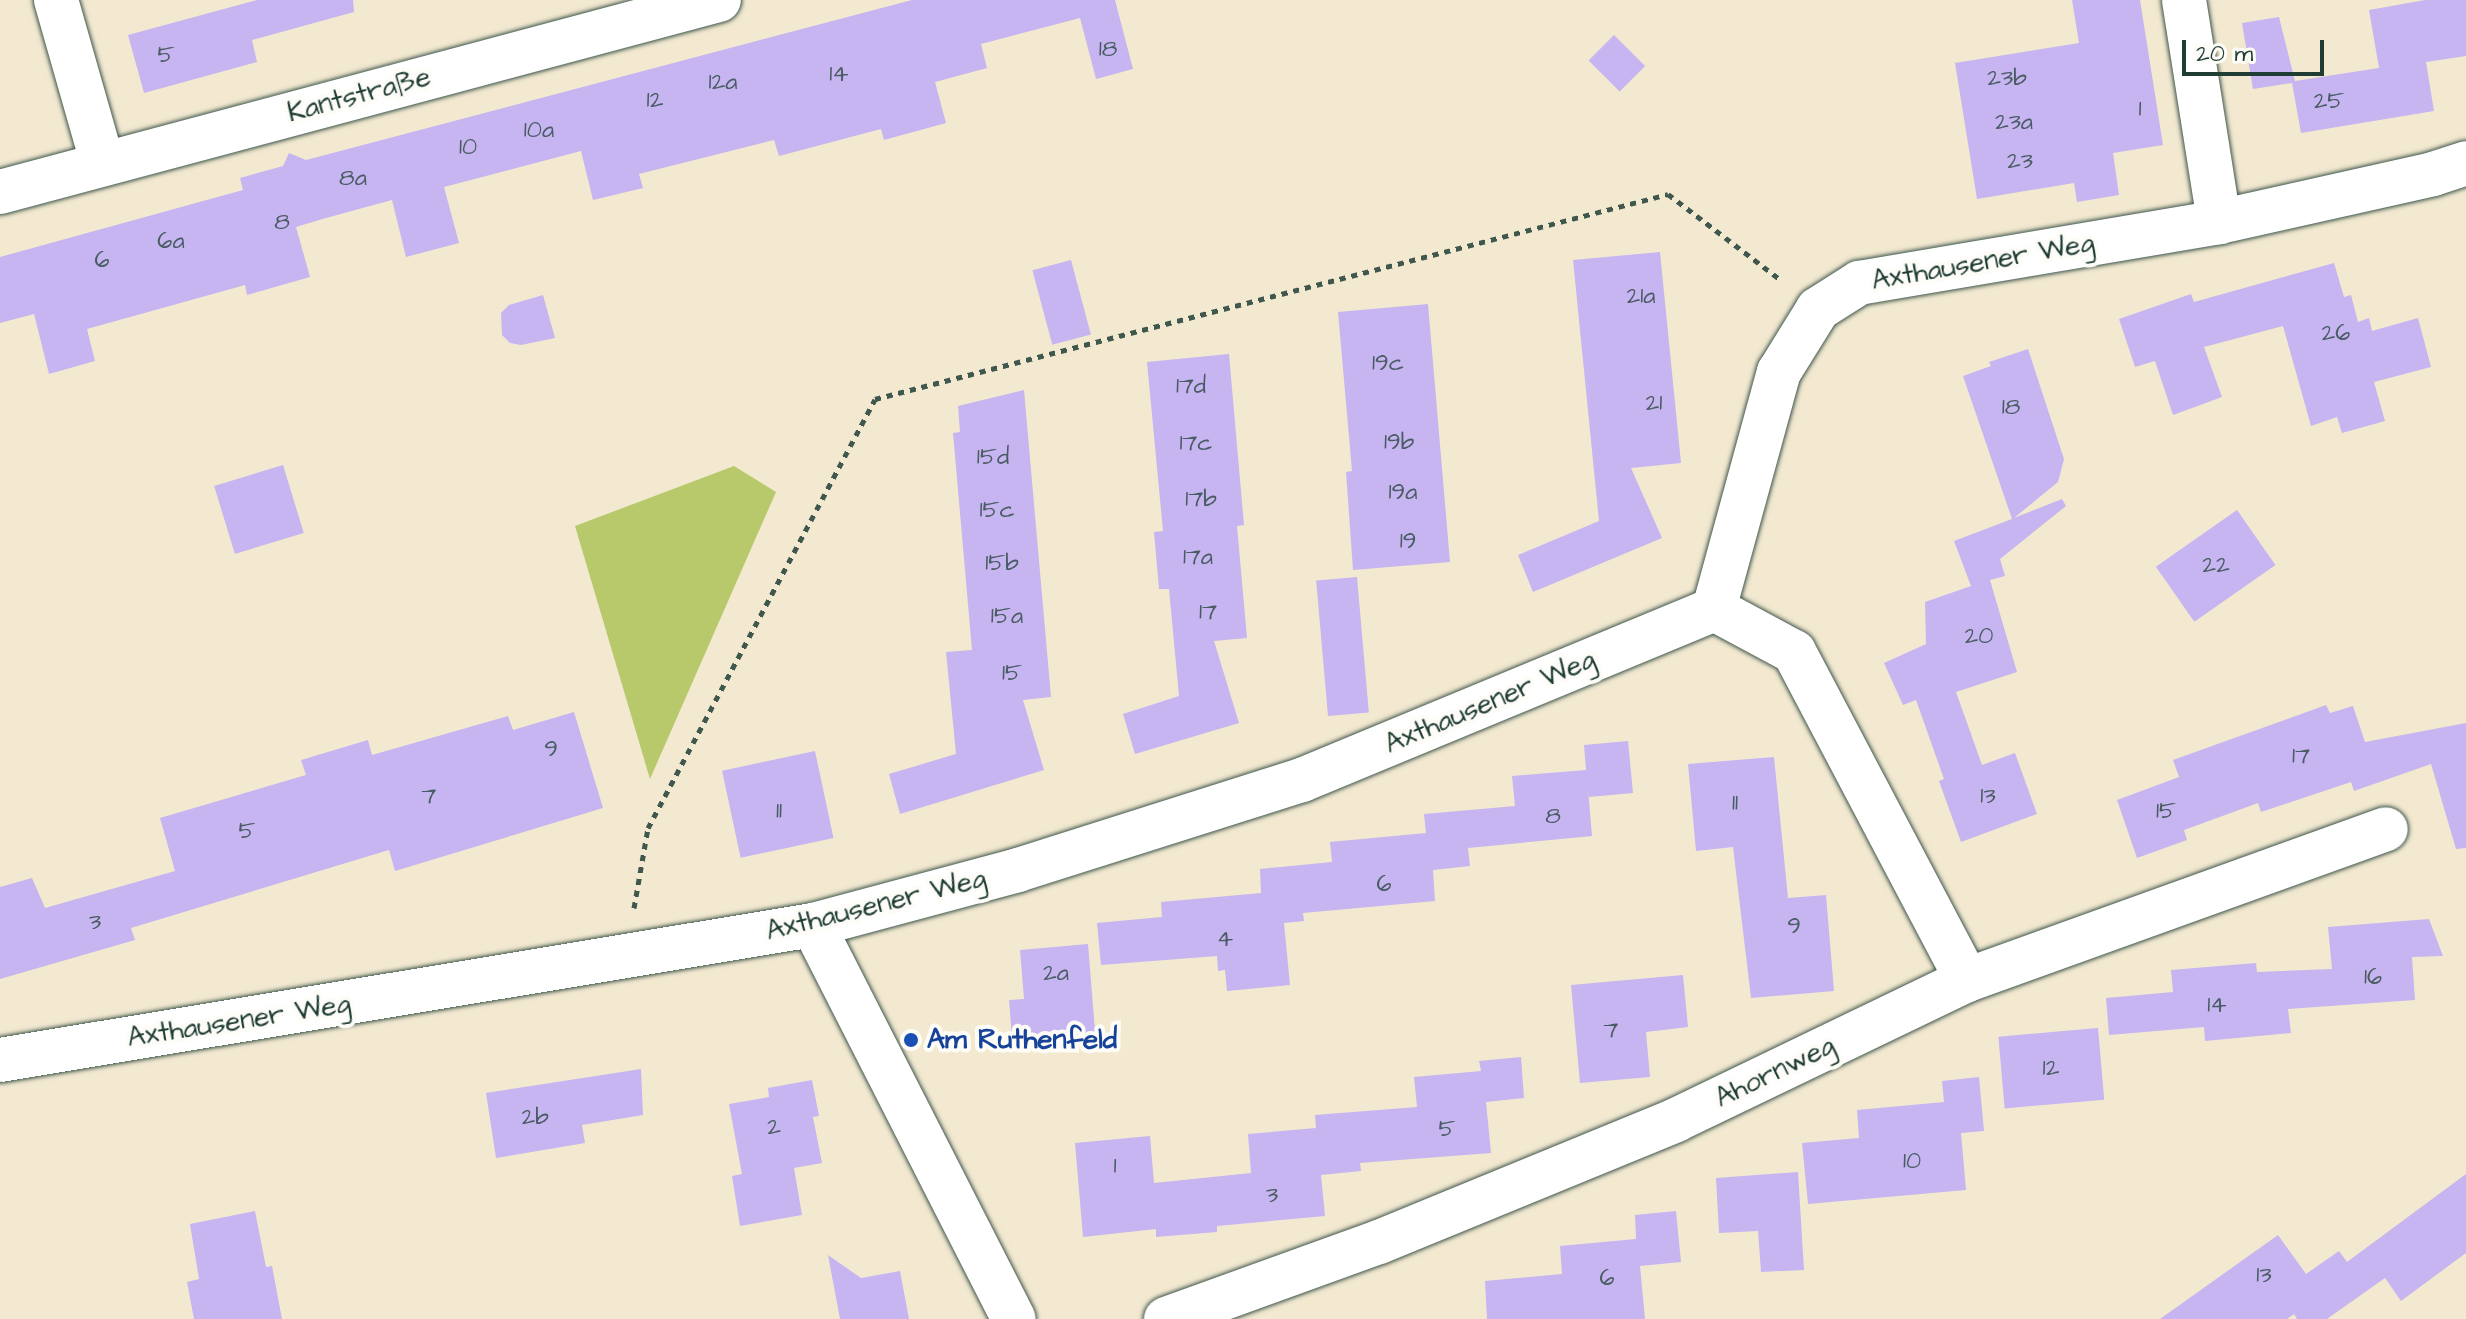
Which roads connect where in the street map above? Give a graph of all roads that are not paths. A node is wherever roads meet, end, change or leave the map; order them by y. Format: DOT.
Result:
graph roads {
  1 [pos="56,0"];
  2 [pos="719,0"];
  3 [pos="2184,0"];
  4 [pos="102,162"];
  5 [pos="2466,163"];
  6 [pos="0,192"];
  7 [pos="2219,222"];
  8 [pos="1714,609"];
  9 [pos="2386,829"];
  10 [pos="813,925"];
  11 [pos="1967,980"];
  12 [pos="0,1060"];
  13 [pos="1014,1319"];
  14 [pos="1166,1319"];
  1 -- 4 [label="street"];
  2 -- 4 [label="street, Kantstraße"];
  3 -- 7 [label="street"];
  4 -- 6 [label="street, Kantstraße"];
  5 -- 7 [label="street, Axthausener Weg"];
  7 -- 8 [label="street, Axthausener Weg"];
  8 -- 10 [label="street, Axthausener Weg"];
  8 -- 11 [label="street"];
  9 -- 11 [label="street, Ahornweg"];
  10 -- 12 [label="street, Axthausener Weg"];
  10 -- 13 [label="street"];
  11 -- 14 [label="street, Ahornweg"];
}
